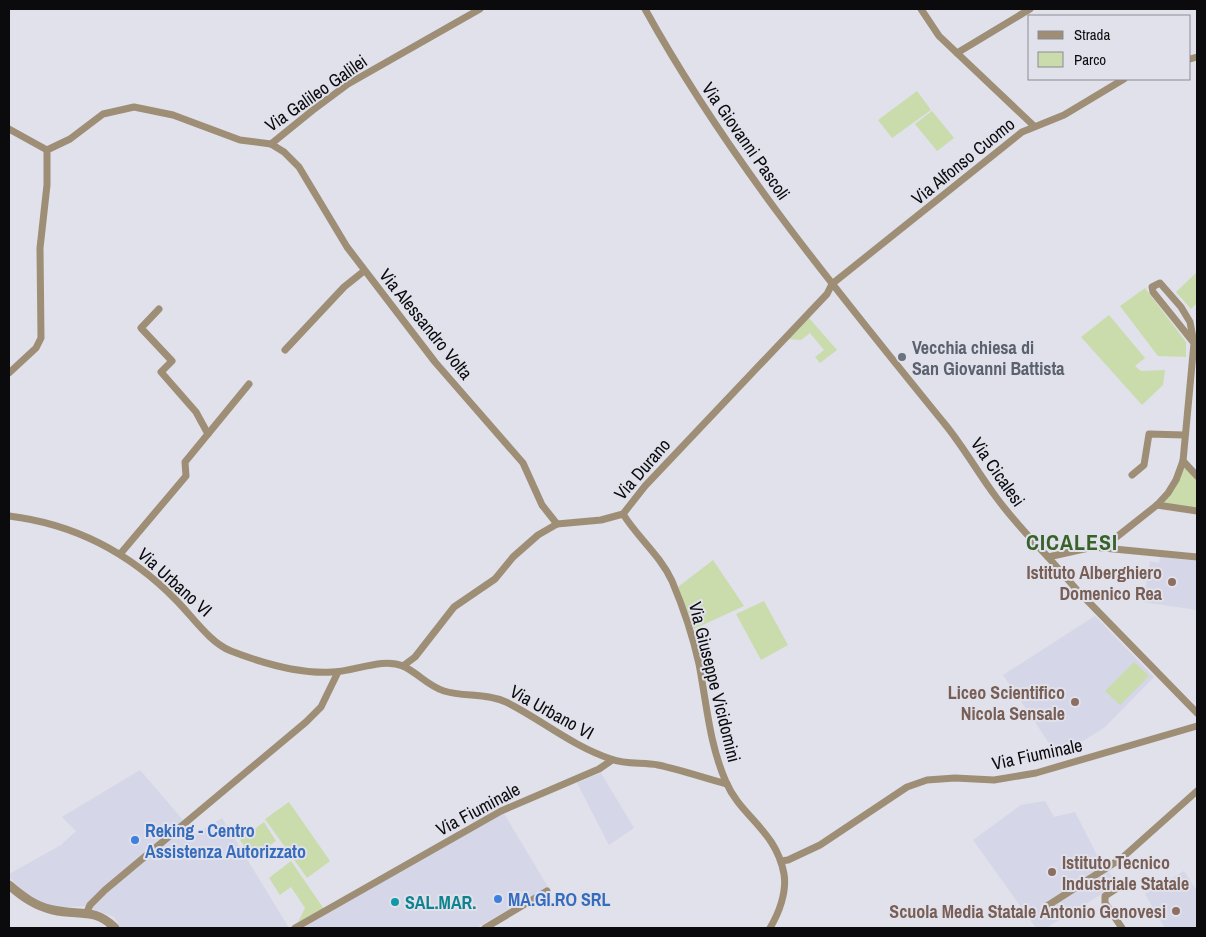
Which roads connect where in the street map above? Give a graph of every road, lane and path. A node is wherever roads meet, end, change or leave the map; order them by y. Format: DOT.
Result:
graph roads {
  1 [pos="480,9"];
  2 [pos="645,9"];
  3 [pos="921,9"];
  4 [pos="1030,9"];
  5 [pos="957,53"];
  6 [pos="1122,80"];
  7 [pos="1034,126"];
  8 [pos="9,128"];
  9 [pos="271,144"];
  10 [pos="47,150"];
  11 [pos="364,271"];
  12 [pos="832,284"];
  13 [pos="159,309"];
  14 [pos="1194,343"];
  15 [pos="285,350"];
  16 [pos="9,373"];
  17 [pos="249,384"];
  18 [pos="208,434"];
  19 [pos="1184,435"];
  20 [pos="1182,461"];
  21 [pos="1132,475"];
  22 [pos="1197,476"];
  23 [pos="1157,505"];
  24 [pos="1197,511"];
  25 [pos="623,514"];
  26 [pos="9,516"];
  27 [pos="557,524"];
  28 [pos="1104,547"];
  29 [pos="121,553"];
  30 [pos="1048,557"];
  31 [pos="1197,557"];
  32 [pos="403,666"];
  33 [pos="338,672"];
  34 [pos="1197,713"];
  35 [pos="1197,726"];
  36 [pos="612,760"];
  37 [pos="727,784"];
  38 [pos="1197,791"];
  39 [pos="781,861"];
  40 [pos="1126,883"];
  41 [pos="9,885"];
  42 [pos="547,891"];
  43 [pos="1047,906"];
  44 [pos="87,912"];
  45 [pos="115,928"];
  46 [pos="295,928"];
  47 [pos="485,928"];
  48 [pos="770,928"];
  49 [pos="1122,928"];
  1 -- 9 [label="street, Via Galileo Galilei"];
  2 -- 12 [label="street, Via Giovanni Pascoli"];
  3 -- 5 [label="street"];
  4 -- 5 [label="street"];
  5 -- 7 [label="street"];
  6 -- 7 [label="street, Via Alfonso Cuomo"];
  7 -- 12 [label="street, Via Alfonso Cuomo"];
  8 -- 10 [label="street"];
  9 -- 10 [label="street, Via Galileo Galilei"];
  9 -- 11 [label="street, Via Alessandro Volta"];
  10 -- 16 [label="street"];
  11 -- 15 [label="street"];
  11 -- 27 [label="street, Via Alessandro Volta"];
  12 -- 25 [label="street, Via Durano"];
  12 -- 30 [label="street, Via Cicalesi"];
  13 -- 18 [label="street"];
  14 -- 14 [label="street"];
  14 -- 19 [label="street"];
  17 -- 18 [label="street"];
  18 -- 29 [label="street"];
  19 -- 20 [label="street"];
  19 -- 21 [label="street"];
  20 -- 22 [label="street"];
  20 -- 23 [label="street"];
  23 -- 24 [label="street"];
  23 -- 28 [label="street"];
  25 -- 27 [label="street, Via Durano"];
  25 -- 37 [label="street, Via Giuseppe Vicidomini"];
  26 -- 29 [label="street, Via Urbano VI"];
  27 -- 32 [label="street, Via Durano"];
  28 -- 30 [label="street"];
  28 -- 31 [label="street"];
  29 -- 33 [label="street, Via Urbano VI"];
  30 -- 34 [label="street, Via Cicalesi"];
  32 -- 33 [label="street, Via Urbano VI"];
  32 -- 36 [label="street, Via Urbano VI"];
  33 -- 44 [label="street"];
  35 -- 39 [label="street, Via Fiuminale"];
  36 -- 37 [label="street, Via Urbano VI"];
  36 -- 46 [label="street, Via Fiuminale"];
  37 -- 39 [label="street"];
  38 -- 43 [label="street"];
  39 -- 48 [label="street"];
  40 -- 49 [label="street"];
  41 -- 44 [label="street"];
  42 -- 47 [label="street"];
  44 -- 45 [label="street"];
}
